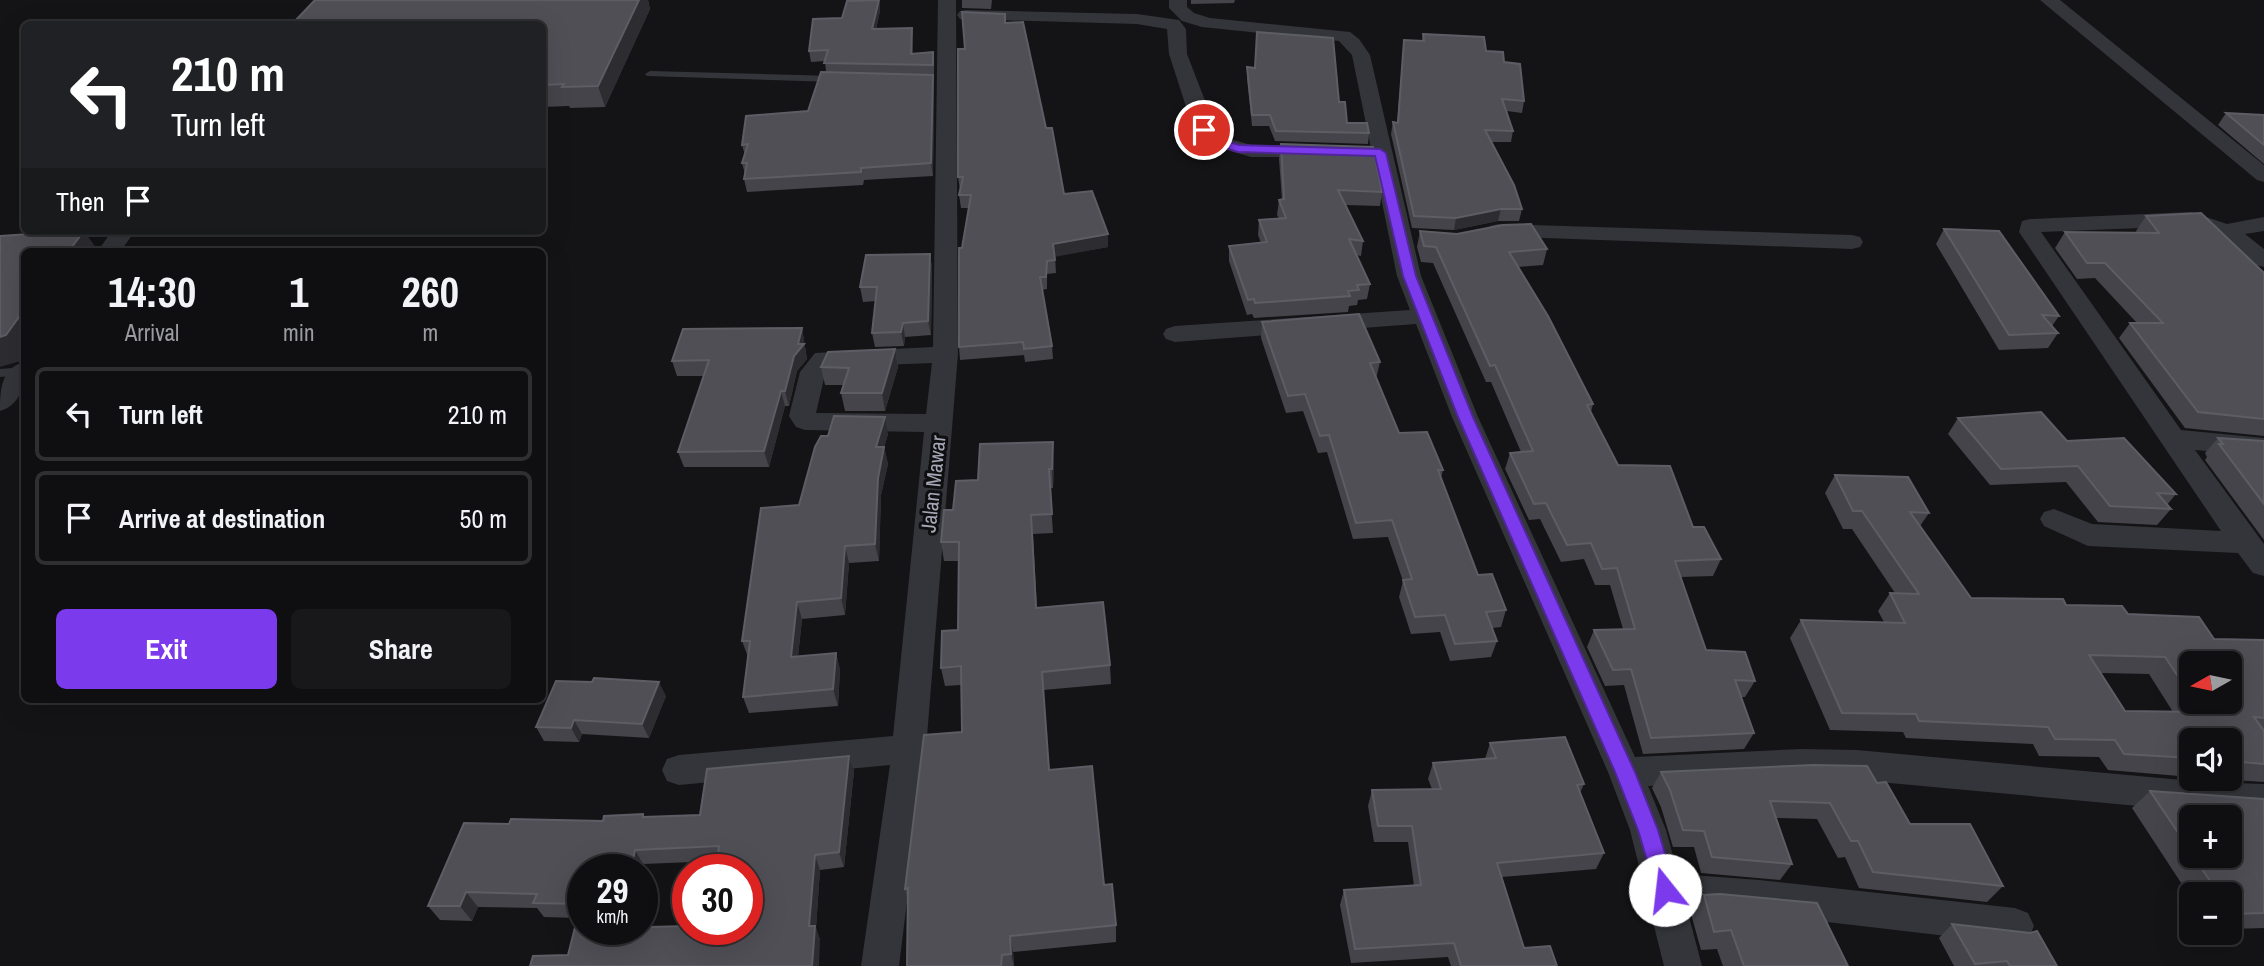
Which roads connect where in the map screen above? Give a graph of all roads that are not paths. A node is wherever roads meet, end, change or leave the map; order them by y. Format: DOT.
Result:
graph roads {
  1 [pos="1178,0"];
  2 [pos="2049,0"];
  3 [pos="947,8"];
  4 [pos="650,74"];
  5 [pos="851,80"];
  6 [pos="1342,152"];
  7 [pos="2264,176"];
  8 [pos="2264,224"];
  9 [pos="2227,231"];
  10 [pos="1473,236"];
  11 [pos="1852,242"];
  12 [pos="2264,260"];
  13 [pos="1425,316"];
  14 [pos="1175,334"];
  15 [pos="945,354"];
  16 [pos="21,370"];
  17 [pos="0,373"];
  18 [pos="21,374"];
  19 [pos="0,402"];
  20 [pos="939,423"];
  21 [pos="2174,439"];
  22 [pos="2264,447"];
  23 [pos="2054,519"];
  24 [pos="2255,554"];
  25 [pos="909,749"];
  26 [pos="678,770"];
  27 [pos="1625,772"];
  28 [pos="2264,799"];
  29 [pos="1665,890"];
  30 [pos="2015,926"];
  31 [pos="880,966"];
  32 [pos="1683,966"];
  1 -- 13 [label="street"];
  2 -- 7 [label="street"];
  3 -- 6 [label="street"];
  3 -- 15 [label="street, Jalan Mawar"];
  4 -- 5 [label="lane"];
  8 -- 9 [label="street"];
  9 -- 12 [label="street"];
  9 -- 21 [label="street"];
  10 -- 11 [label="street"];
  13 -- 14 [label="street"];
  13 -- 27 [label="street"];
  15 -- 20 [label="street, Jalan Mawar"];
  15 -- 20 [label="street"];
  16 -- 17 [label="lane"];
  18 -- 19 [label="street"];
  20 -- 25 [label="street, Jalan Mawar"];
  21 -- 22 [label="street"];
  21 -- 24 [label="street"];
  23 -- 24 [label="street"];
  25 -- 26 [label="street"];
  25 -- 31 [label="street, Jalan Mawar"];
  27 -- 28 [label="street"];
  27 -- 29 [label="street"];
  29 -- 30 [label="street"];
  29 -- 32 [label="street"];
}
